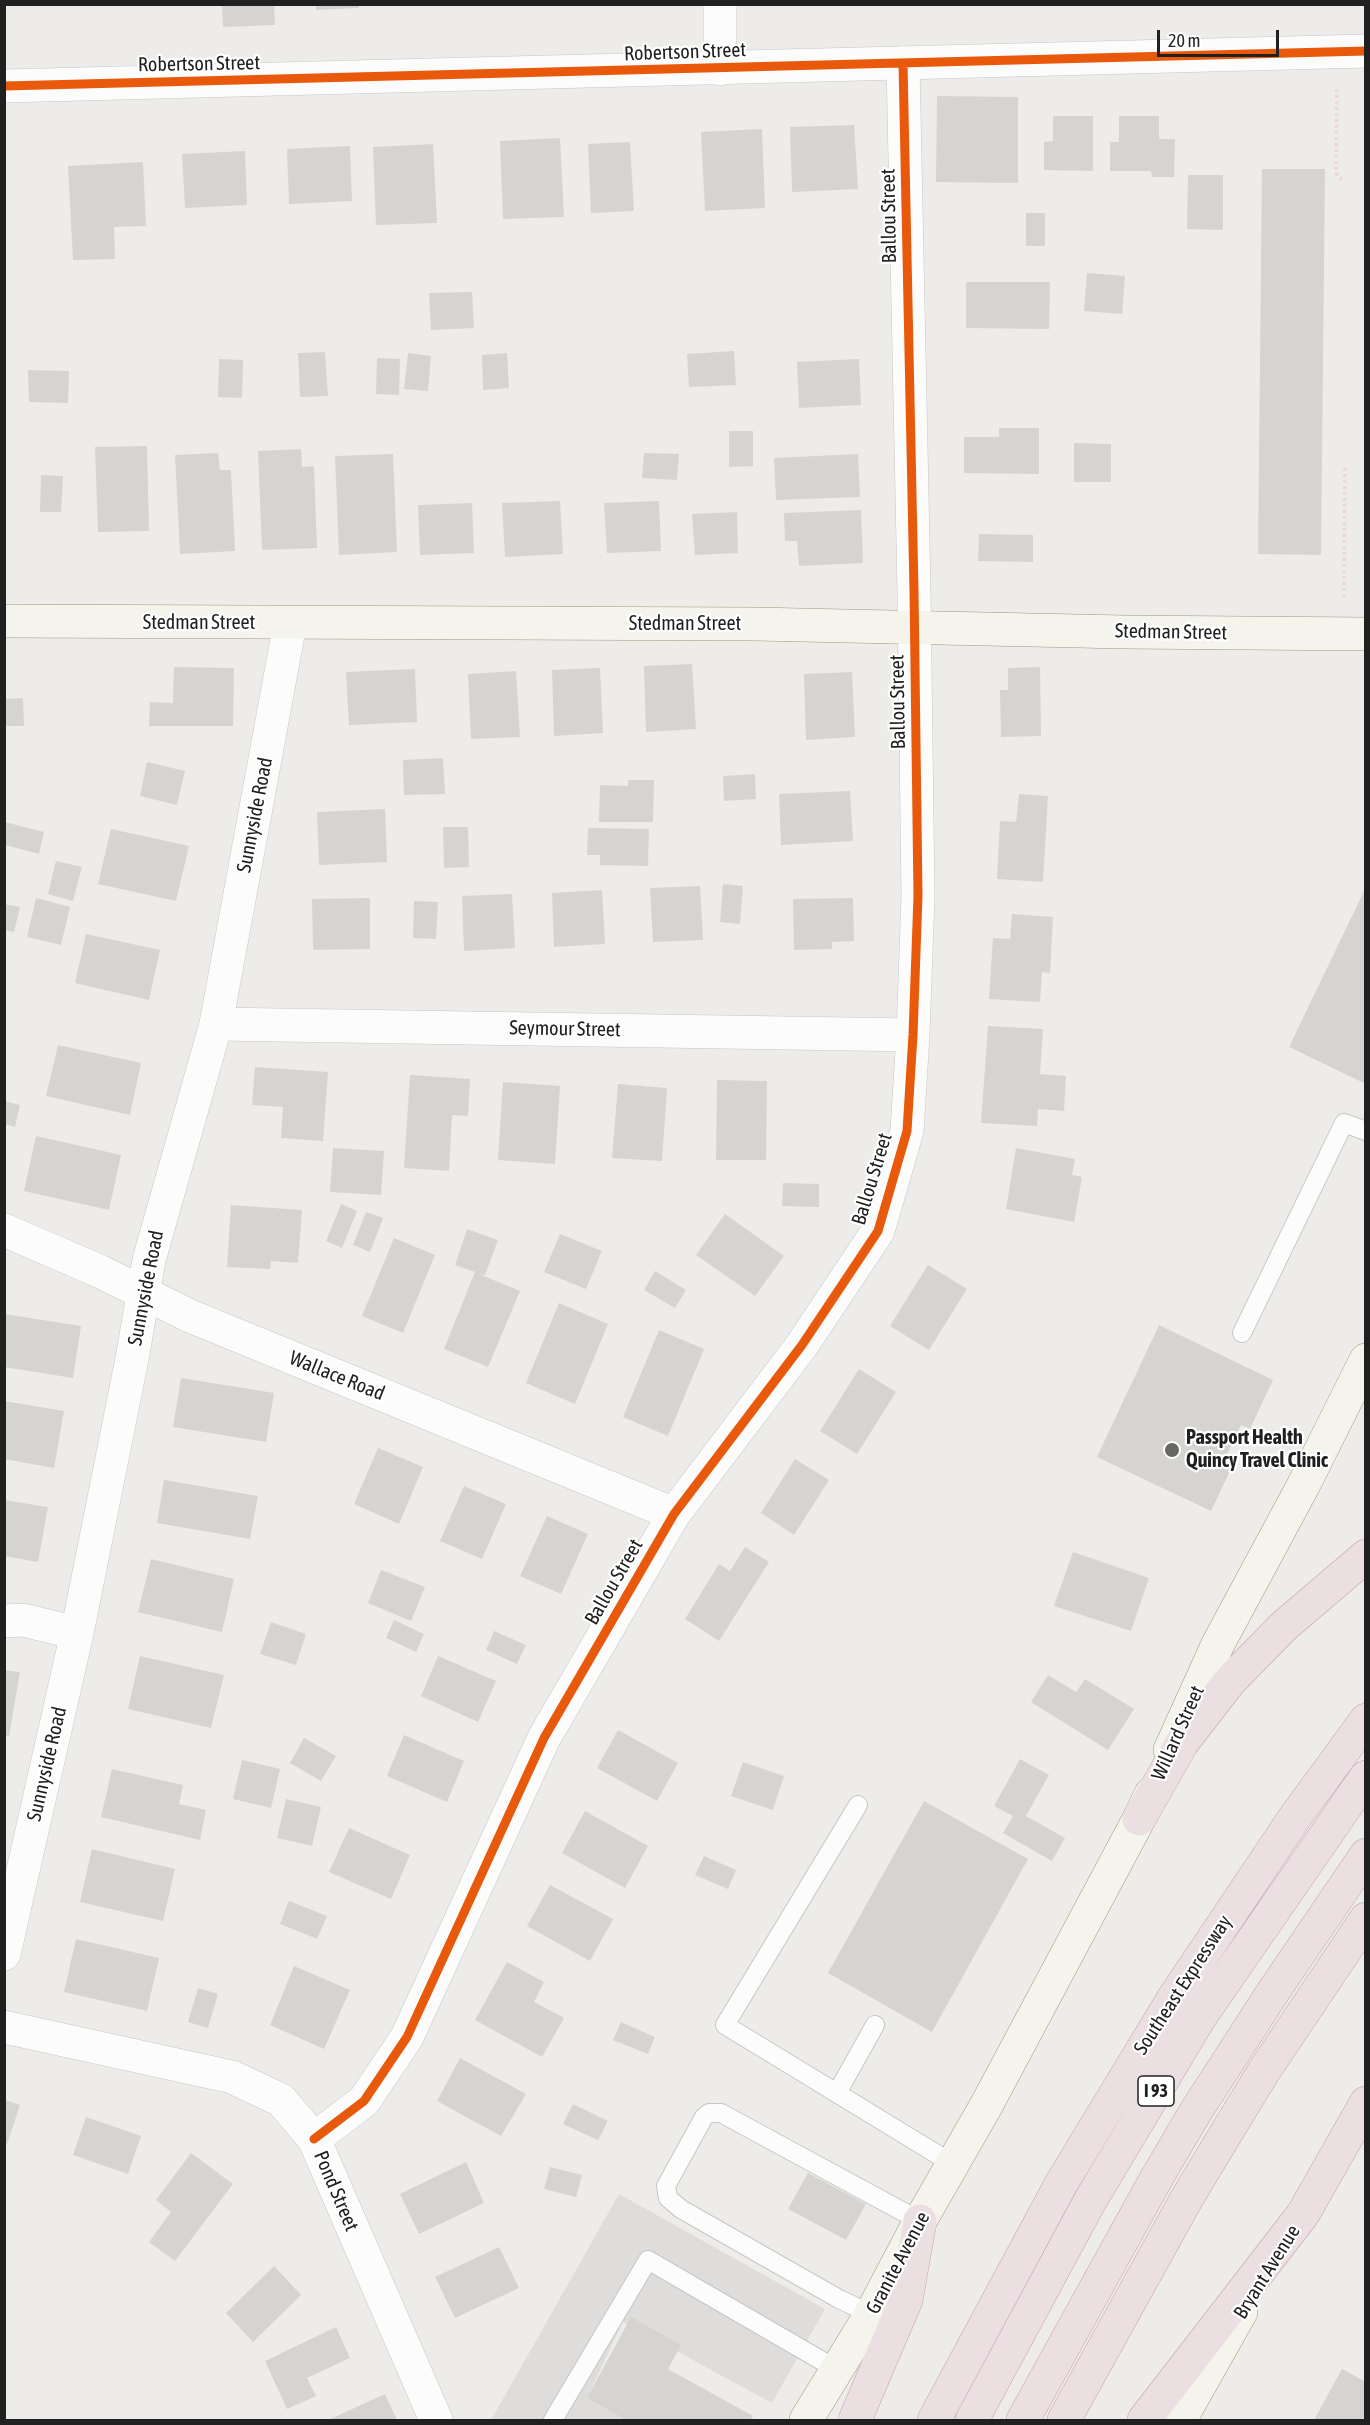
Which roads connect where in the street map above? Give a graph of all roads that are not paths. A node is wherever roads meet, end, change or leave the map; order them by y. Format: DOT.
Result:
graph roads {
  1 [pos="720,4"];
  2 [pos="1365,51"];
  3 [pos="903,63"];
  4 [pos="720,69"];
  5 [pos="4,87"];
  6 [pos="4,621"];
  7 [pos="290,624"];
  8 [pos="915,628"];
  9 [pos="1365,634"];
  10 [pos="216,1024"];
  11 [pos="913,1035"];
  12 [pos="1365,1131"];
  13 [pos="4,1230"];
  14 [pos="142,1292"];
  15 [pos="1242,1333"];
  16 [pos="1365,1360"];
  17 [pos="674,1514"];
  18 [pos="1365,1556"];
  19 [pos="4,1621"];
  20 [pos="77,1633"];
  21 [pos="1365,1720"];
  22 [pos="1365,1777"];
  23 [pos="858,1805"];
  24 [pos="1139,1819"];
  25 [pos="1365,1855"];
  26 [pos="1365,1919"];
  27 [pos="4,1954"];
  28 [pos="874,2025"];
  29 [pos="4,2027"];
  30 [pos="837,2093"];
  31 [pos="1365,2103"];
  32 [pos="987,2104"];
  33 [pos="1365,2132"];
  34 [pos="314,2139"];
  35 [pos="953,2164"];
  36 [pos="1303,2214"];
  37 [pos="920,2221"];
  38 [pos="871,2314"];
  39 [pos="836,2369"];
  40 [pos="436,2421"];
  41 [pos="553,2421"];
  42 [pos="806,2421"];
  43 [pos="855,2421"];
  44 [pos="934,2421"];
  45 [pos="972,2421"];
  46 [pos="1023,2421"];
  47 [pos="1064,2421"];
  48 [pos="1144,2421"];
  49 [pos="1180,2421"];
  1 -- 4 [label="street"];
  2 -- 3 [label="street, Robertson Street"];
  3 -- 4 [label="street, Robertson Street"];
  3 -- 8 [label="street, Ballou Street"];
  4 -- 5 [label="street, Robertson Street"];
  6 -- 7 [label="main road, Stedman Street"];
  7 -- 8 [label="main road, Stedman Street"];
  7 -- 10 [label="street, Sunnyside Road"];
  8 -- 9 [label="main road, Stedman Street"];
  8 -- 11 [label="street, Ballou Street"];
  10 -- 11 [label="street, Seymour Street"];
  10 -- 14 [label="street, Sunnyside Road"];
  11 -- 17 [label="street, Ballou Street"];
  12 -- 15 [label="lane"];
  13 -- 14 [label="street, Wallace Road"];
  14 -- 17 [label="street, Wallace Road"];
  14 -- 20 [label="street, Sunnyside Road"];
  16 -- 24 [label="main road, Willard Street"];
  17 -- 34 [label="street, Ballou Street"];
  18 -- 24 [label="highway"];
  19 -- 20 [label="street"];
  20 -- 27 [label="street, Sunnyside Road"];
  21 -- 44 [label="highway, Southeast Expressway / I 93"];
  22 -- 45 [label="highway, I 93"];
  23 -- 30 [label="lane"];
  24 -- 32 [label="main road, Willard Street"];
  25 -- 46 [label="highway, I 93"];
  26 -- 47 [label="highway"];
  28 -- 30 [label="lane"];
  29 -- 34 [label="street, Pond Street"];
  30 -- 35 [label="lane"];
  31 -- 36 [label="highway"];
  32 -- 35 [label="main road, Granite Avenue"];
  33 -- 36 [label="main road, Bryant Avenue"];
  34 -- 40 [label="street, Pond Street"];
  35 -- 37 [label="main road, Granite Avenue"];
  36 -- 48 [label="highway"];
  36 -- 49 [label="main road, Bryant Avenue"];
  37 -- 38 [label="main road, Granite Avenue"];
  37 -- 38 [label="lane"];
  37 -- 43 [label="highway"];
  38 -- 39 [label="main road, Granite Avenue"];
  39 -- 41 [label="lane"];
  39 -- 42 [label="main road, Granite Avenue"];
}
